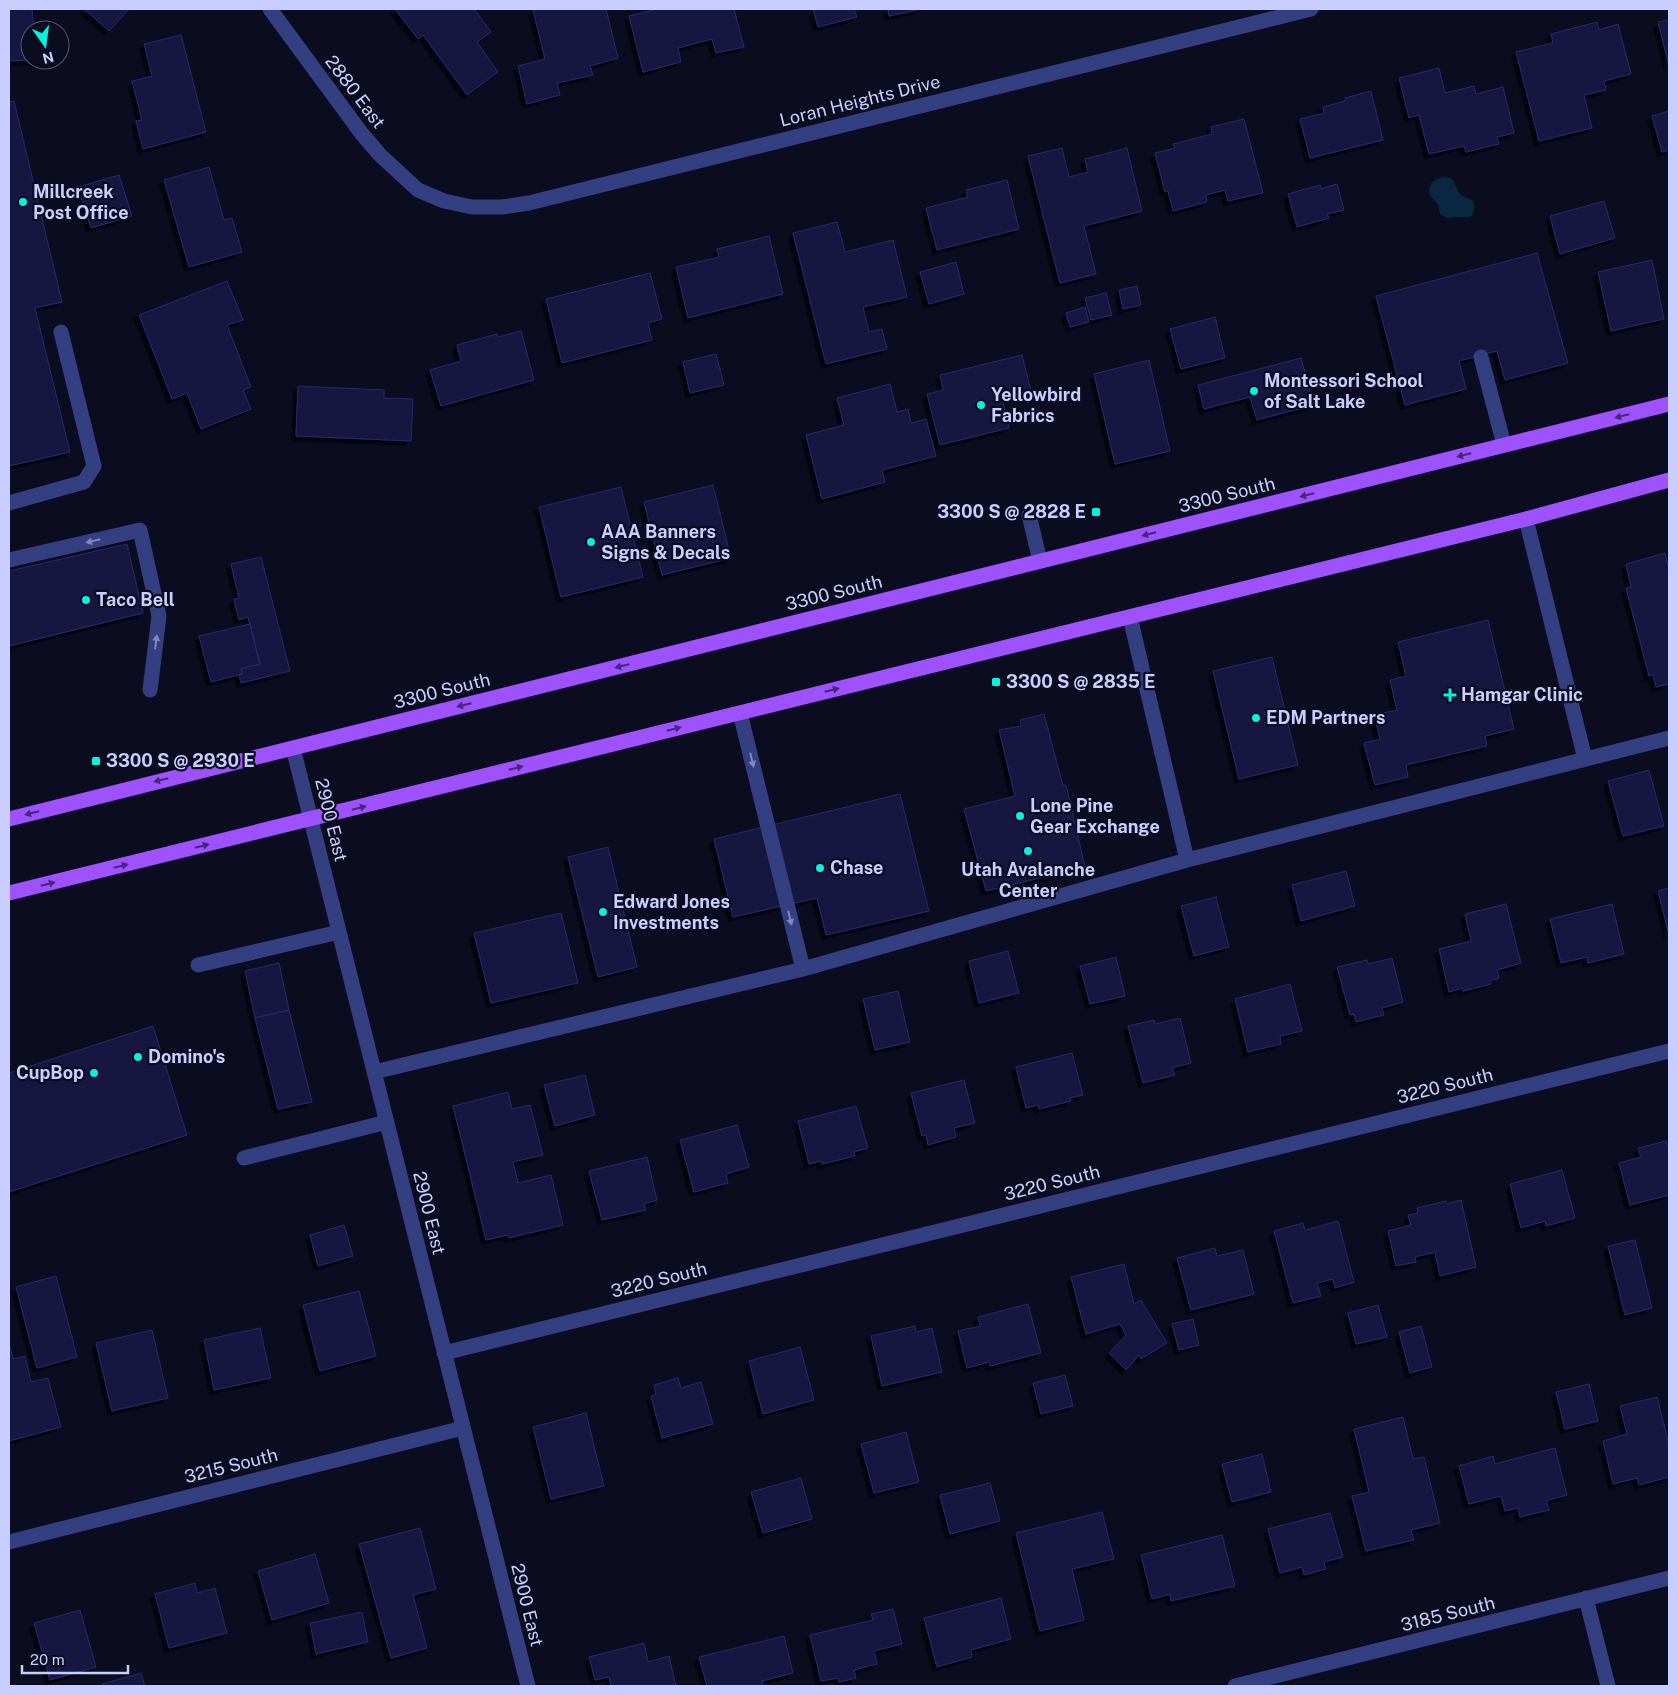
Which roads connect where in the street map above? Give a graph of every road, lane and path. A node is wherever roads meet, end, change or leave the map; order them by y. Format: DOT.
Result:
graph roads {
  1 [pos="270,9"];
  2 [pos="1311,9"];
  3 [pos="418,190"];
  4 [pos="61,332"];
  5 [pos="1481,357"];
  6 [pos="1669,404"];
  7 [pos="1504,445"];
  8 [pos="1669,480"];
  9 [pos="9,503"];
  10 [pos="1029,516"];
  11 [pos="1526,519"];
  12 [pos="9,560"];
  13 [pos="1040,561"];
  14 [pos="1130,617"];
  15 [pos="150,690"];
  16 [pos="740,712"];
  17 [pos="1669,738"];
  18 [pos="293,748"];
  19 [pos="1586,759"];
  20 [pos="9,819"];
  21 [pos="311,820"];
  22 [pos="1187,860"];
  23 [pos="9,893"];
  24 [pos="339,932"];
  25 [pos="198,965"];
  26 [pos="803,969"];
  27 [pos="1669,1051"];
  28 [pos="374,1072"];
  29 [pos="386,1122"];
  30 [pos="244,1158"];
  31 [pos="444,1353"];
  32 [pos="463,1428"];
  33 [pos="9,1542"];
  34 [pos="1669,1578"];
  35 [pos="1586,1598"];
  36 [pos="528,1686"];
  37 [pos="1235,1686"];
  38 [pos="1608,1686"];
  1 -- 3 [label="street, 2880 East"];
  2 -- 3 [label="street, Loran Heights Drive"];
  4 -- 9 [label="street"];
  5 -- 7 [label="street"];
  6 -- 7 [label="main road, 3300 South, one-way"];
  7 -- 13 [label="main road, 3300 South, one-way"];
  8 -- 11 [label="main road"];
  10 -- 13 [label="street"];
  11 -- 14 [label="main road"];
  11 -- 19 [label="street"];
  15 -- 12 [label="street, one-way"];
  13 -- 18 [label="main road, 3300 South, one-way"];
  16 -- 14 [label="main road, one-way"];
  14 -- 22 [label="street"];
  21 -- 16 [label="main road, one-way"];
  16 -- 26 [label="street, one-way"];
  17 -- 19 [label="street"];
  18 -- 20 [label="main road, 3300 South, one-way"];
  18 -- 21 [label="street, 2900 East"];
  19 -- 22 [label="street"];
  23 -- 21 [label="main road, one-way"];
  21 -- 24 [label="street, 2900 East"];
  22 -- 26 [label="street"];
  24 -- 25 [label="street"];
  24 -- 28 [label="street, 2900 East"];
  26 -- 28 [label="street"];
  27 -- 31 [label="street, 3220 South"];
  28 -- 29 [label="street, 2900 East"];
  29 -- 30 [label="street"];
  29 -- 31 [label="street, 2900 East"];
  31 -- 32 [label="street, 2900 East"];
  32 -- 33 [label="street, 3215 South"];
  32 -- 36 [label="street, 2900 East"];
  34 -- 35 [label="street, 3185 South"];
  35 -- 37 [label="street, 3185 South"];
  35 -- 38 [label="street"];
}
